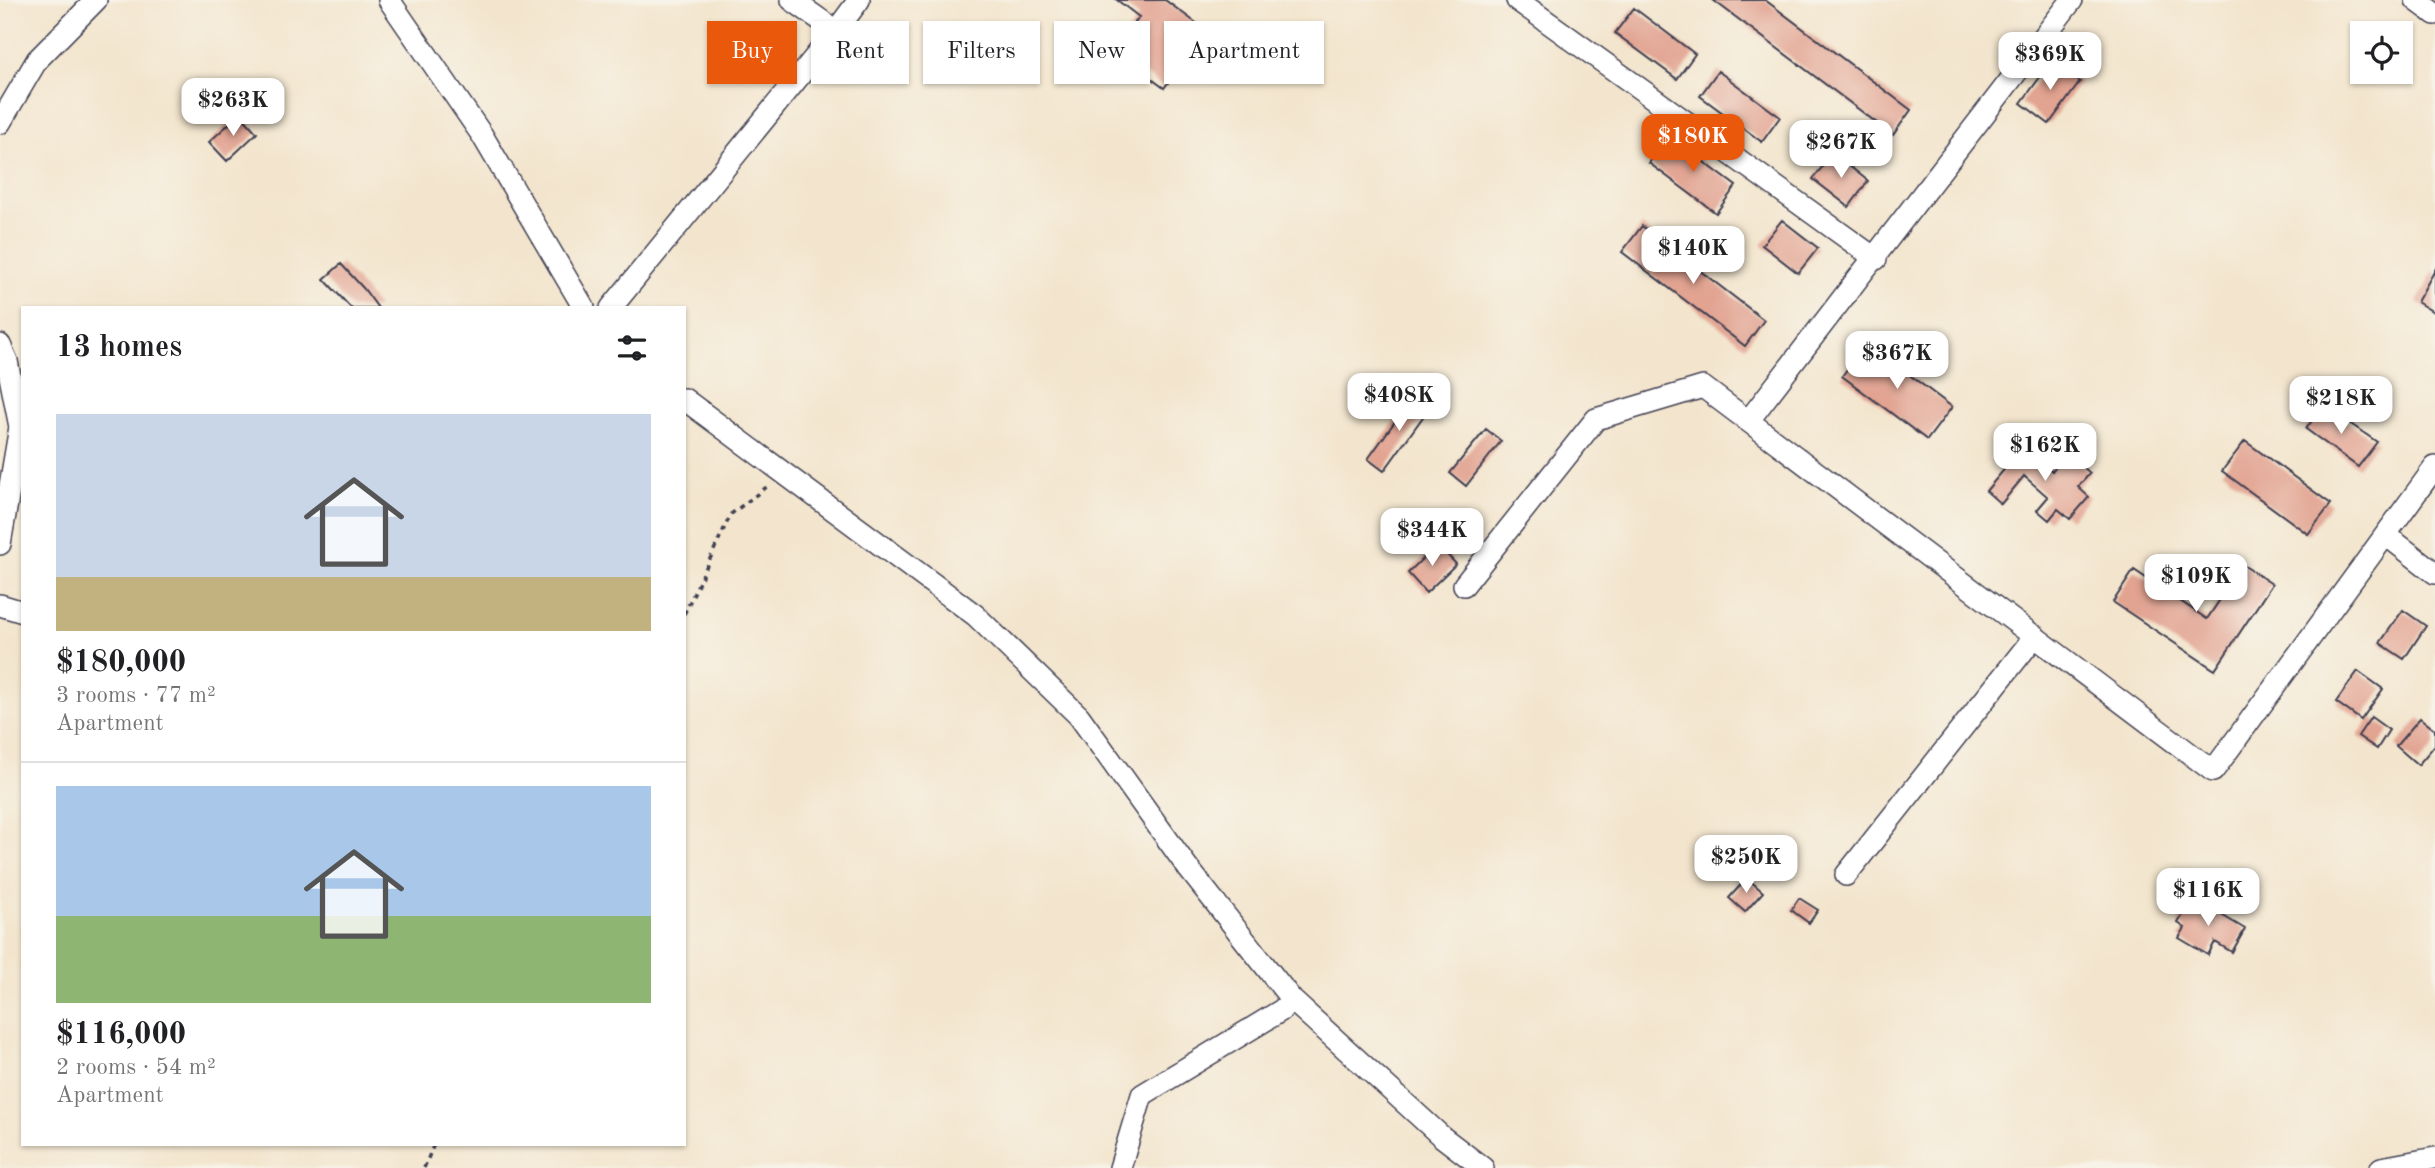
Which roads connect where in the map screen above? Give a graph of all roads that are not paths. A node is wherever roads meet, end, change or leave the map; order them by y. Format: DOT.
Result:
graph roads {
  1 [pos="96,0"];
  2 [pos="390,0"];
  3 [pos="792,0"];
  4 [pos="859,0"];
  5 [pos="1517,0"];
  6 [pos="2072,0"];
  7 [pos="2416,0"];
  8 [pos="2435,14"];
  9 [pos="822,21"];
  10 [pos="843,21"];
  11 [pos="811,62"];
  12 [pos="0,123"];
  13 [pos="1876,259"];
  14 [pos="583,306"];
  15 [pos="613,306"];
  16 [pos="0,345"];
  17 [pos="686,401"];
  18 [pos="1749,420"];
  19 [pos="2435,467"];
  20 [pos="2386,535"];
  21 [pos="0,544"];
  22 [pos="2435,573"];
  23 [pos="1464,585"];
  24 [pos="0,605"];
  25 [pos="21,611"];
  26 [pos="2035,636"];
  27 [pos="1846,875"];
  28 [pos="1292,1000"];
  29 [pos="2435,1158"];
  30 [pos="1120,1168"];
  31 [pos="1483,1168"];
  32 [pos="2381,1168"];
  1 -- 12 [label="street"];
  2 -- 14 [label="street"];
  3 -- 9 [label="street"];
  4 -- 10 [label="street"];
  5 -- 13 [label="street"];
  6 -- 13 [label="street"];
  7 -- 8 [label="street"];
  11 -- 15 [label="street"];
  13 -- 18 [label="street"];
  16 -- 21 [label="street"];
  17 -- 28 [label="street"];
  18 -- 23 [label="street"];
  18 -- 26 [label="street"];
  19 -- 20 [label="street"];
  20 -- 22 [label="street"];
  20 -- 26 [label="street"];
  24 -- 25 [label="street"];
  26 -- 27 [label="street"];
  28 -- 30 [label="street"];
  28 -- 31 [label="street"];
  29 -- 32 [label="street"];
}
